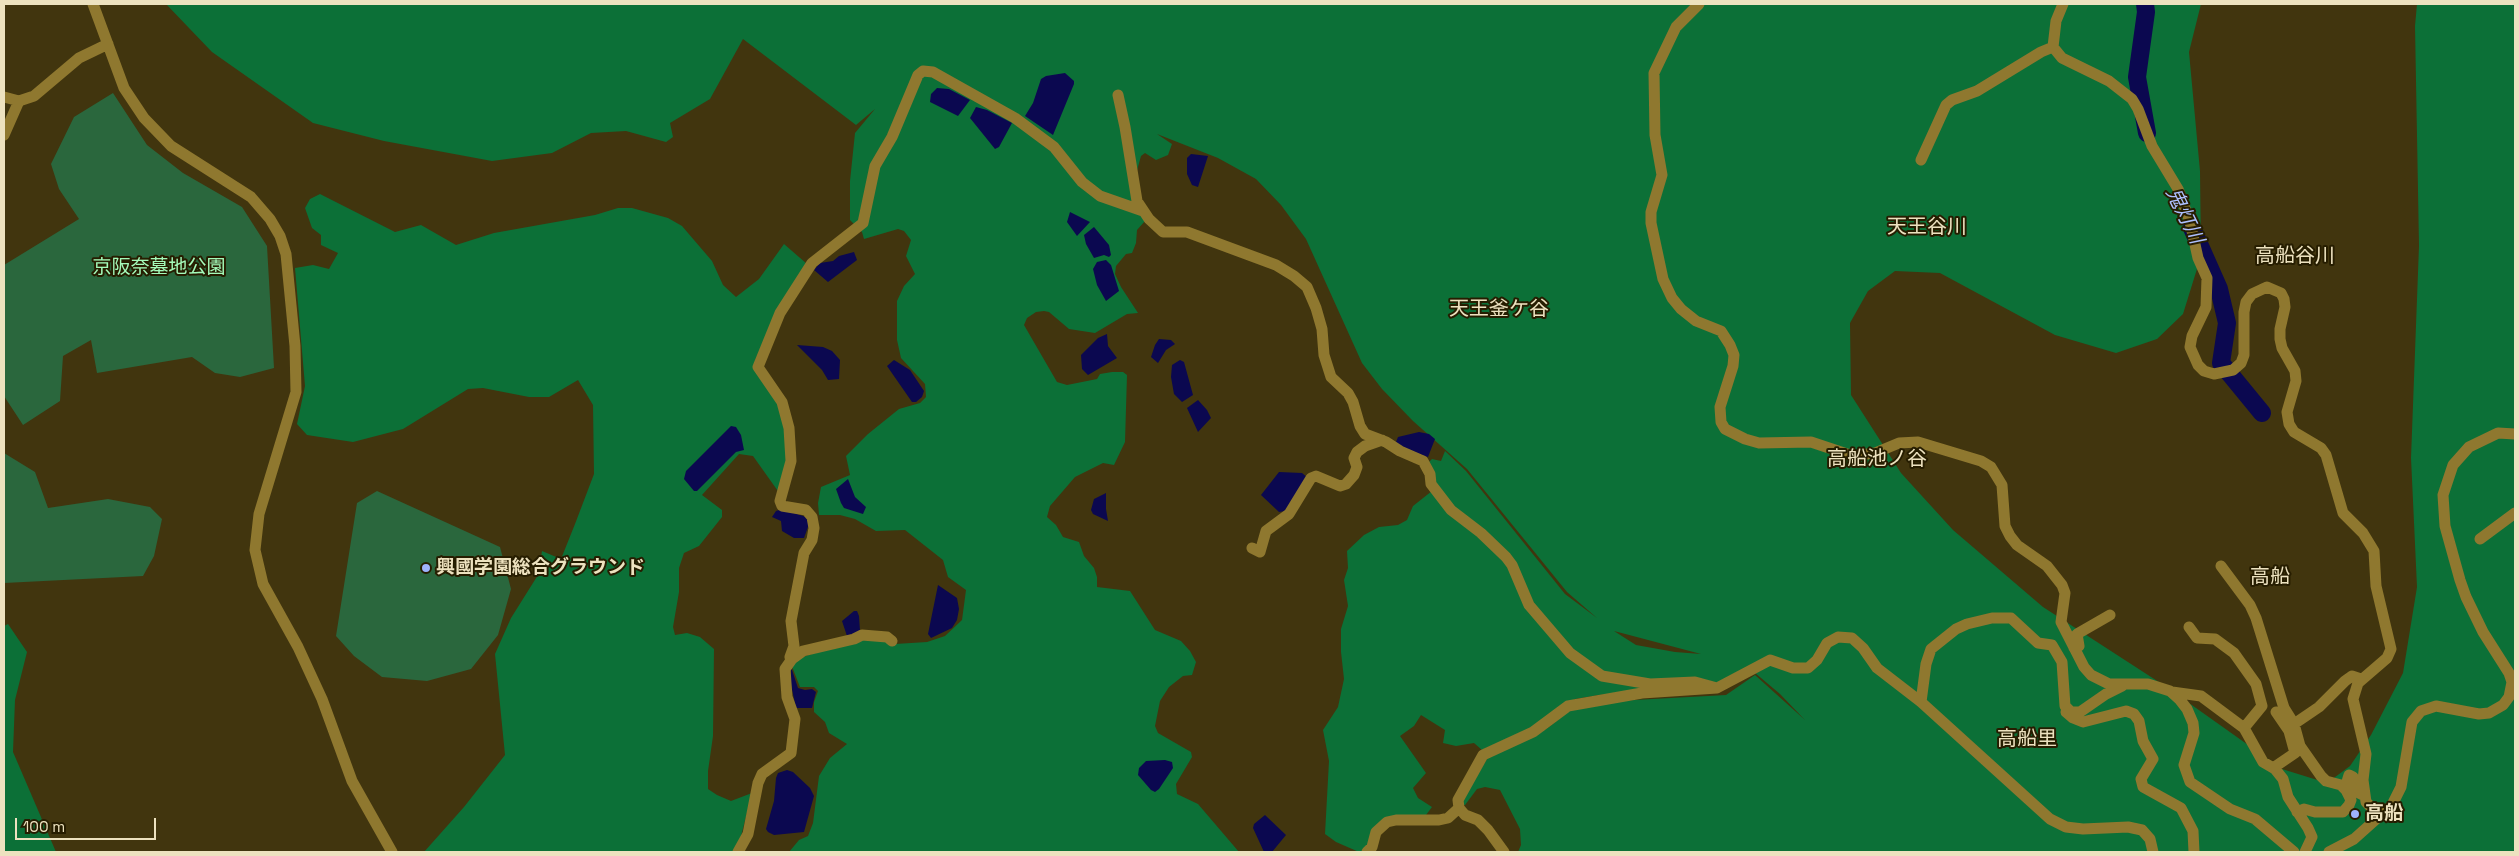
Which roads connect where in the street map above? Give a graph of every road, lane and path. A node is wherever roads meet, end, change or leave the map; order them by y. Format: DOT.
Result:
graph roads {
  1 [pos="93,4"];
  2 [pos="1699,4"];
  3 [pos="2063,4"];
  4 [pos="108,44"];
  5 [pos="2053,47"];
  6 [pos="1118,95"];
  7 [pos="4,97"];
  8 [pos="19,101"];
  9 [pos="4,135"];
  10 [pos="1921,160"];
  11 [pos="1143,211"];
  12 [pos="2515,434"];
  13 [pos="1382,440"];
  14 [pos="2515,513"];
  15 [pos="2480,539"];
  16 [pos="1252,548"];
  17 [pos="2221,566"];
  18 [pos="2110,614"];
  19 [pos="2190,627"];
  20 [pos="892,641"];
  21 [pos="2074,648"];
  22 [pos="792,659"];
  23 [pos="2361,679"];
  24 [pos="2126,684"];
  25 [pos="1717,688"];
  26 [pos="2170,691"];
  27 [pos="1921,702"];
  28 [pos="2064,706"];
  29 [pos="2276,712"];
  30 [pos="2294,724"];
  31 [pos="2244,728"];
  32 [pos="2273,768"];
  33 [pos="2345,788"];
  34 [pos="2365,796"];
  35 [pos="1459,808"];
  36 [pos="2297,812"];
  37 [pos="2377,818"];
  38 [pos="392,852"];
  39 [pos="738,852"];
  40 [pos="1367,852"];
  41 [pos="1504,852"];
  42 [pos="2153,852"];
  43 [pos="2194,852"];
  44 [pos="2294,852"];
  45 [pos="2306,852"];
  46 [pos="2328,852"];
  1 -- 4 [label="street"];
  2 -- 21 [label="street"];
  3 -- 5 [label="street"];
  4 -- 8 [label="street"];
  4 -- 38 [label="street"];
  5 -- 10 [label="street"];
  5 -- 23 [label="street"];
  6 -- 11 [label="street"];
  7 -- 8 [label="street"];
  8 -- 9 [label="street"];
  11 -- 13 [label="street"];
  11 -- 22 [label="street"];
  12 -- 37 [label="street"];
  13 -- 16 [label="street"];
  13 -- 25 [label="street"];
  14 -- 15 [label="street"];
  17 -- 30 [label="street"];
  18 -- 21 [label="street"];
  19 -- 31 [label="street"];
  20 -- 22 [label="street"];
  21 -- 24 [label="street"];
  22 -- 39 [label="street"];
  23 -- 30 [label="street"];
  23 -- 34 [label="street"];
  24 -- 26 [label="street"];
  24 -- 28 [label="street"];
  25 -- 27 [label="street"];
  25 -- 35 [label="street"];
  26 -- 31 [label="street"];
  26 -- 44 [label="street"];
  27 -- 28 [label="street"];
  27 -- 42 [label="street"];
  28 -- 43 [label="street"];
  29 -- 32 [label="street"];
  30 -- 33 [label="street"];
  31 -- 32 [label="street"];
  32 -- 36 [label="street"];
  33 -- 34 [label="street"];
  33 -- 36 [label="street"];
  34 -- 37 [label="street"];
  35 -- 40 [label="street"];
  35 -- 41 [label="street"];
  36 -- 45 [label="street"];
  37 -- 46 [label="street"];
}
